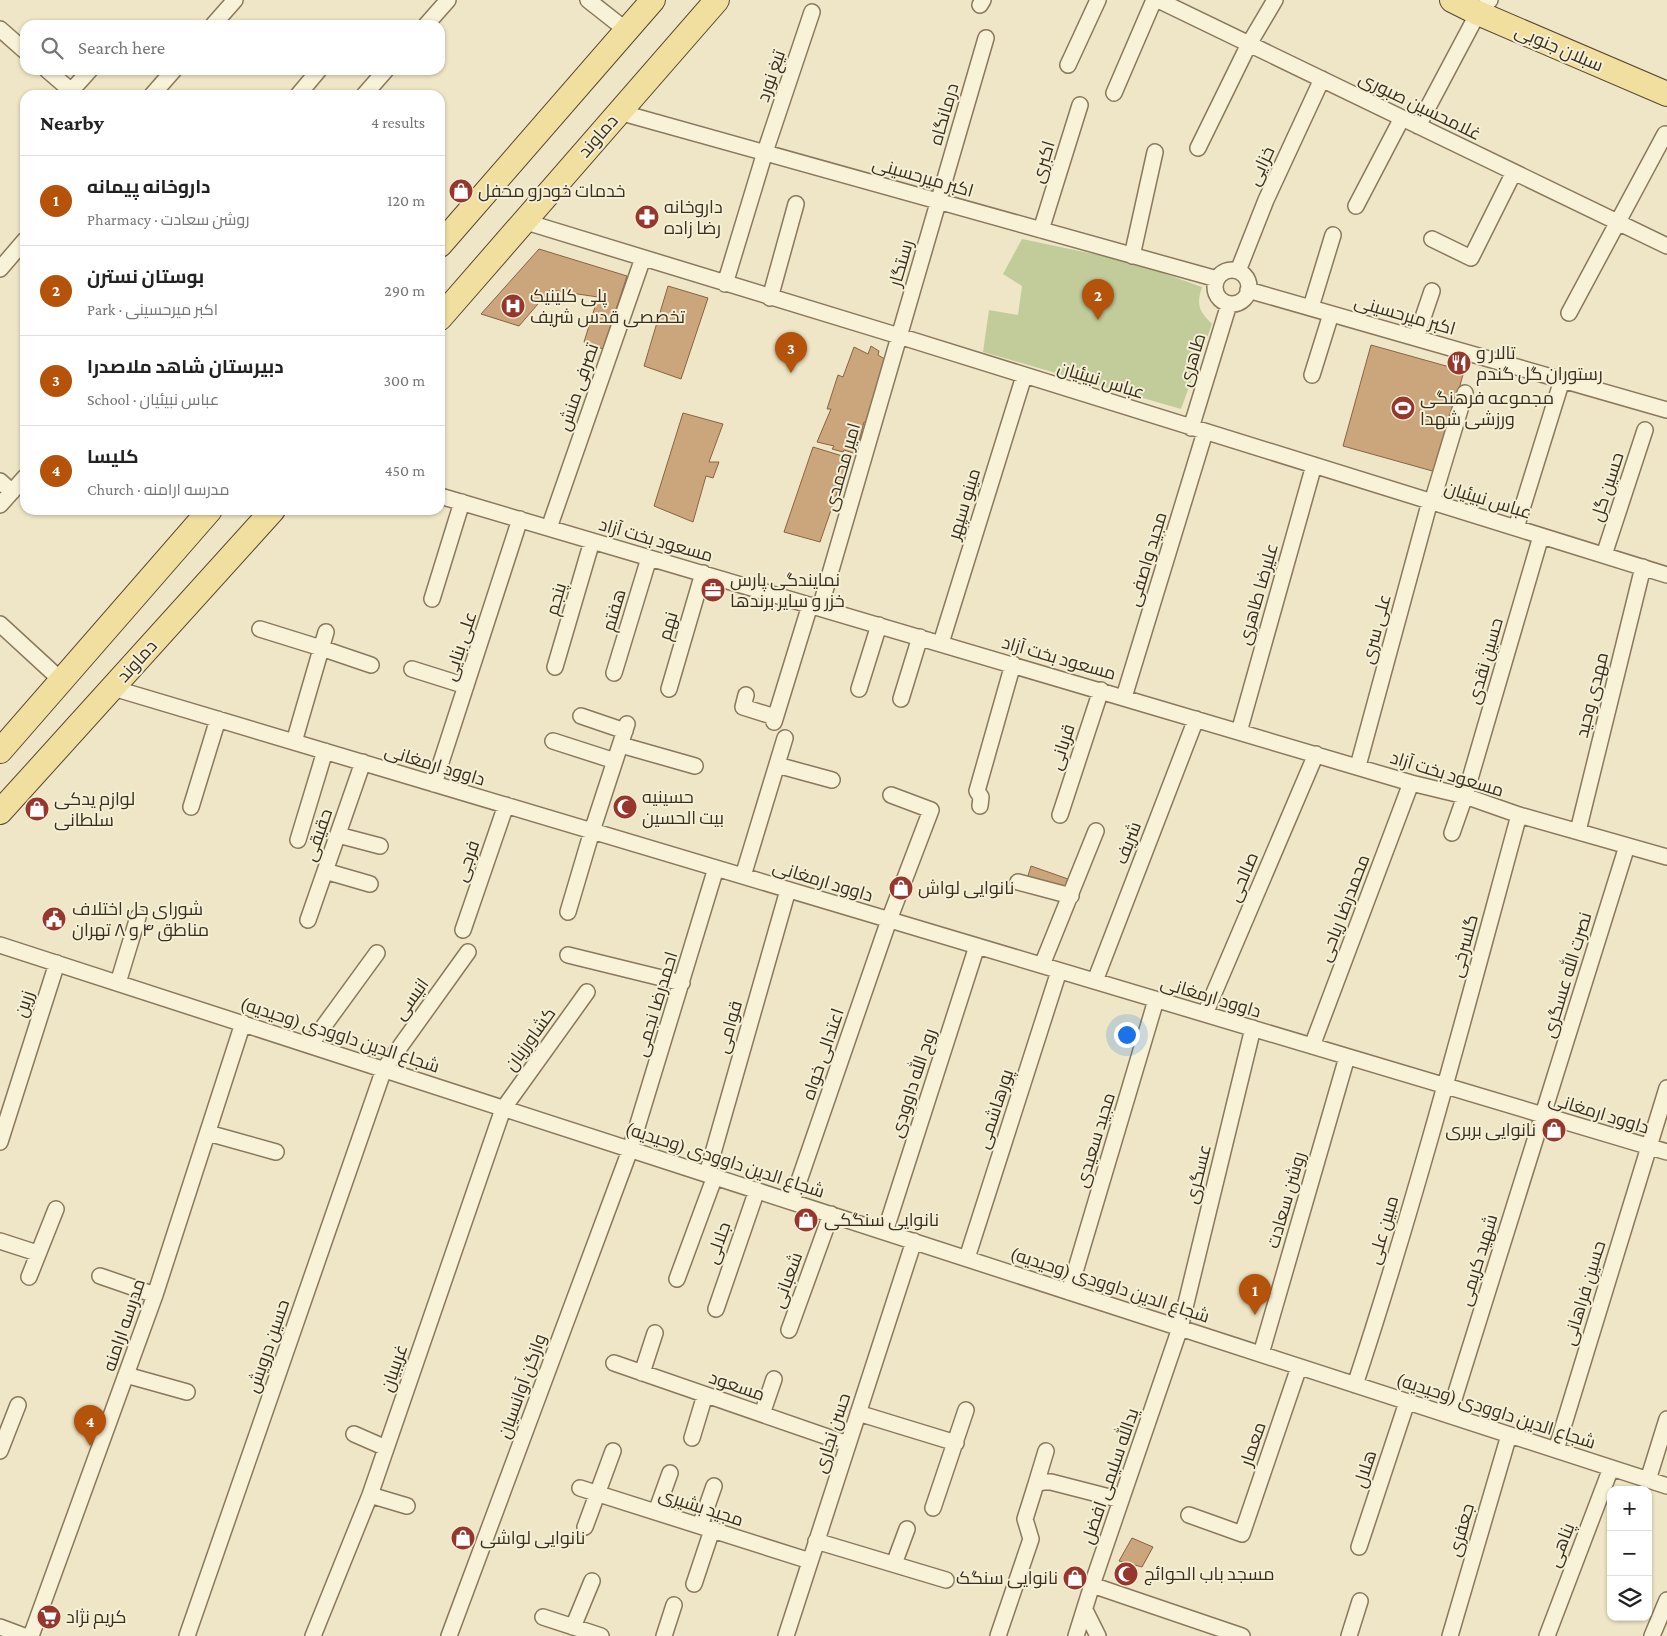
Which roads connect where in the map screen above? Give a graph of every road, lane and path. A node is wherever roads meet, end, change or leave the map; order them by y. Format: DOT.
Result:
graph roads {
  1 [pos="235,0"];
  2 [pos="448,0"];
  3 [pos="588,0"];
  4 [pos="653,0"];
  5 [pos="717,0"];
  6 [pos="1098,0"];
  7 [pos="1156,0"];
  8 [pos="1275,0"];
  9 [pos="1468,3"];
  10 [pos="812,12"];
  11 [pos="217,20"];
  12 [pos="430,20"];
  13 [pos="626,30"];
  14 [pos="1,36"];
  15 [pos="986,38"];
  16 [pos="1248,44"];
  17 [pos="20,48"];
  18 [pos="1068,65"];
  19 [pos="53,75"];
  20 [pos="86,75"];
  21 [pos="170,75"];
  22 [pos="315,75"];
  23 [pos="382,75"];
  24 [pos="1322,79"];
  25 [pos="70,90"];
  26 [pos="75,90"];
  27 [pos="156,90"];
  28 [pos="304,90"];
  29 [pos="368,90"];
  30 [pos="1114,93"];
  31 [pos="1667,94"];
  32 [pos="1080,105"];
  33 [pos="619,112"];
  34 [pos="1402,118"];
  35 [pos="1418,126"];
  36 [pos="1665,134"];
  37 [pos="1198,148"];
  38 [pos="765,152"];
  39 [pos="1155,152"];
  40 [pos="1514,172"];
  41 [pos="938,201"];
  42 [pos="796,204"];
  43 [pos="1356,206"];
  44 [pos="523,221"];
  45 [pos="1618,223"];
  46 [pos="1041,230"];
  47 [pos="1333,235"];
  48 [pos="1432,239"];
  49 [pos="445,240"];
  50 [pos="20,246"];
  51 [pos="1667,246"];
  52 [pos="1132,256"];
  53 [pos="643,258"];
  54 [pos="0,269"];
  55 [pos="1238,271"];
  56 [pos="1217,279"];
  57 [pos="725,284"];
  58 [pos="1248,290"];
  59 [pos="1432,291"];
  60 [pos="770,298"];
  61 [pos="1229,304"];
  62 [pos="1311,307"];
  63 [pos="445,312"];
  64 [pos="1569,313"];
  65 [pos="1331,314"];
  66 [pos="899,336"];
  67 [pos="1416,338"];
  68 [pos="1312,375"];
  69 [pos="1024,376"];
  70 [pos="1562,380"];
  71 [pos="1465,392"];
  72 [pos="1667,410"];
  73 [pos="1198,430"];
  74 [pos="1645,430"];
  75 [pos="1314,466"];
  76 [pos="0,481"];
  77 [pos="20,483"];
  78 [pos="12,492"];
  79 [pos="445,497"];
  80 [pos="462,502"];
  81 [pos="1431,502"];
  82 [pos="0,506"];
  83 [pos="206,515"];
  84 [pos="269,515"];
  85 [pos="520,519"];
  86 [pos="549,528"];
  87 [pos="1516,528"];
  88 [pos="1541,536"];
  89 [pos="592,541"];
  90 [pos="1604,555"];
  91 [pos="649,558"];
  92 [pos="1643,567"];
  93 [pos="703,573"];
  94 [pos="1667,574"];
  95 [pos="432,599"];
  96 [pos="815,607"];
  97 [pos="0,624"];
  98 [pos="879,625"];
  99 [pos="260,630"];
  100 [pos="326,632"];
  101 [pos="920,637"];
  102 [pos="941,643"];
  103 [pos="322,648"];
  104 [pos="1013,664"];
  105 [pos="370,665"];
  106 [pos="555,667"];
  107 [pos="412,669"];
  108 [pos="614,673"];
  109 [pos="62,681"];
  110 [pos="466,686"];
  111 [pos="113,688"];
  112 [pos="669,689"];
  113 [pos="859,689"];
  114 [pos="1100,690"];
  115 [pos="746,695"];
  116 [pos="1124,697"];
  117 [pos="901,699"];
  118 [pos="581,716"];
  119 [pos="1196,718"];
  120 [pos="218,719"];
  121 [pos="1239,732"];
  122 [pos="624,733"];
  123 [pos="785,738"];
  124 [pos="554,741"];
  125 [pos="294,742"];
  126 [pos="0,751"];
  127 [pos="326,751"];
  128 [pos="1316,754"];
  129 [pos="616,761"];
  130 [pos="363,762"];
  131 [pos="777,765"];
  132 [pos="696,766"];
  133 [pos="1358,766"];
  134 [pos="832,780"];
  135 [pos="1411,783"];
  136 [pos="434,784"];
  137 [pos="891,795"];
  138 [pos="1466,796"];
  139 [pos="506,805"];
  140 [pos="980,806"];
  141 [pos="191,807"];
  142 [pos="0,812"];
  143 [pos="1060,815"];
  144 [pos="1518,815"];
  145 [pos="592,831"];
  146 [pos="1096,831"];
  147 [pos="1578,831"];
  148 [pos="1452,833"];
  149 [pos="338,835"];
  150 [pos="298,840"];
  151 [pos="380,846"];
  152 [pos="1627,846"];
  153 [pos="1667,857"];
  154 [pos="716,868"];
  155 [pos="325,871"];
  156 [pos="743,876"];
  157 [pos="1018,882"];
  158 [pos="370,884"];
  159 [pos="788,890"];
  160 [pos="1071,896"];
  161 [pos="568,912"];
  162 [pos="138,917"];
  163 [pos="308,920"];
  164 [pos="889,920"];
  165 [pos="463,930"];
  166 [pos="0,945"];
  167 [pos="976,946"];
  168 [pos="468,952"];
  169 [pos="377,953"];
  170 [pos="568,954"];
  171 [pos="56,963"];
  172 [pos="1042,966"];
  173 [pos="1059,970"];
  174 [pos="1095,981"];
  175 [pos="118,983"];
  176 [pos="682,983"];
  177 [pos="587,992"];
  178 [pos="1156,1000"];
  179 [pos="1205,1014"];
  180 [pos="243,1023"];
  181 [pos="1253,1028"];
  182 [pos="310,1045"];
  183 [pos="1312,1046"];
  184 [pos="1347,1057"];
  185 [pos="384,1069"];
  186 [pos="1445,1086"];
  187 [pos="1667,1088"];
  188 [pos="503,1109"];
  189 [pos="1543,1115"];
  190 [pos="208,1133"];
  191 [pos="0,1142"];
  192 [pos="1649,1147"];
  193 [pos="630,1150"];
  194 [pos="276,1152"];
  195 [pos="1667,1152"];
  196 [pos="711,1175"];
  197 [pos="757,1190"];
  198 [pos="792,1201"];
  199 [pos="56,1210"];
  200 [pos="831,1214"];
  201 [pos="885,1232"];
  202 [pos="0,1241"];
  203 [pos="914,1241"];
  204 [pos="38,1254"];
  205 [pos="967,1258"];
  206 [pos="100,1276"];
  207 [pos="29,1278"];
  208 [pos="677,1279"];
  209 [pos="1069,1292"];
  210 [pos="155,1295"];
  211 [pos="716,1309"];
  212 [pos="1180,1328"];
  213 [pos="789,1330"];
  214 [pos="655,1333"];
  215 [pos="1260,1354"];
  216 [pos="614,1363"];
  217 [pos="1299,1367"];
  218 [pos="642,1373"];
  219 [pos="126,1375"];
  220 [pos="774,1379"];
  221 [pos="1354,1384"];
  222 [pos="187,1392"];
  223 [pos="705,1395"];
  224 [pos="1407,1402"];
  225 [pos="18,1405"];
  226 [pos="966,1410"];
  227 [pos="858,1413"];
  228 [pos="762,1414"];
  229 [pos="1449,1415"];
  230 [pos="1667,1419"];
  231 [pos="354,1434"];
  232 [pos="1509,1435"];
  233 [pos="692,1438"];
  234 [pos="956,1443"];
  235 [pos="848,1444"];
  236 [pos="386,1448"];
  237 [pos="613,1450"];
  238 [pos="1556,1450"];
  239 [pos="0,1451"];
  240 [pos="1046,1451"];
  241 [pos="1611,1468"];
  242 [pos="670,1473"];
  243 [pos="1648,1480"];
  244 [pos="1040,1483"];
  245 [pos="714,1486"];
  246 [pos="1667,1486"];
  247 [pos="580,1488"];
  248 [pos="598,1493"];
  249 [pos="370,1495"];
  250 [pos="1121,1500"];
  251 [pos="407,1506"];
  252 [pos="933,1508"];
  253 [pos="656,1512"];
  254 [pos="1189,1515"];
  255 [pos="585,1527"];
  256 [pos="706,1528"];
  257 [pos="907,1530"];
  258 [pos="816,1541"];
  259 [pos="1359,1548"];
  260 [pos="810,1561"];
  261 [pos="894,1564"];
  262 [pos="946,1580"];
  263 [pos="592,1581"];
  264 [pos="694,1584"];
  265 [pos="1092,1585"];
  266 [pos="1667,1600"];
  267 [pos="1360,1602"];
  268 [pos="674,1605"];
  269 [pos="1085,1610"];
  270 [pos="543,1617"];
  271 [pos="0,1627"];
  272 [pos="573,1627"];
  273 [pos="24,1636"];
  274 [pos="30,1636"];
  275 [pos="186,1636"];
  276 [pos="313,1636"];
  277 [pos="449,1636"];
  278 [pos="601,1636"];
  279 [pos="664,1636"];
  280 [pos="786,1636"];
  281 [pos="998,1636"];
  282 [pos="1076,1636"];
  283 [pos="1098,1636"];
  284 [pos="1242,1636"];
  285 [pos="1349,1636"];
  286 [pos="1450,1636"];
  287 [pos="1546,1636"];
  288 [pos="1652,1636"];
  1 -- 11 [label="street"];
  2 -- 12 [label="street"];
  3 -- 13 [label="street"];
  4 -- 13 [label="main road"];
  5 -- 33 [label="main road, دماوند"];
  6 -- 18 [label="street"];
  7 -- 16 [label="street, غلامحسین صبوری"];
  7 -- 30 [label="street"];
  8 -- 16 [label="street"];
  9 -- 31 [label="main road, سبلان جنوبی"];
  9 -- 35 [label="street"];
  10 -- 38 [label="street, تیغ نورد"];
  13 -- 49 [label="main road"];
  14 -- 17 [label="street"];
  15 -- 41 [label="street, درمانگاه"];
  16 -- 24 [label="street, غلامحسین صبوری"];
  16 -- 37 [label="street"];
  19 -- 25 [label="street"];
  20 -- 26 [label="street"];
  21 -- 27 [label="street"];
  22 -- 28 [label="street"];
  23 -- 29 [label="street"];
  24 -- 34 [label="street, غلامحسین صبوری"];
  24 -- 55 [label="street, خزایی"];
  32 -- 46 [label="street, اکبری"];
  33 -- 38 [label="street, اکبر میرحسینی"];
  33 -- 44 [label="main road, دماوند"];
  34 -- 35 [label="street, غلامحسین صبوری"];
  34 -- 43 [label="street"];
  35 -- 40 [label="street, غلامحسین صبوری"];
  36 -- 45 [label="street"];
  38 -- 41 [label="street, اکبر میرحسینی"];
  38 -- 57 [label="street, تیغ نورد"];
  39 -- 52 [label="street"];
  40 -- 45 [label="street, غلامحسین صبوری"];
  40 -- 48 [label="street"];
  41 -- 46 [label="street, اکبر میرحسینی"];
  41 -- 66 [label="street, رستگار"];
  42 -- 60 [label="street"];
  44 -- 53 [label="street, عباس نبیئیان"];
  44 -- 63 [label="main road, دماوند"];
  45 -- 51 [label="street, غلامحسین صبوری"];
  45 -- 64 [label="street"];
  46 -- 52 [label="street, اکبر میرحسینی"];
  47 -- 62 [label="street"];
  50 -- 54 [label="street"];
  52 -- 56 [label="street, اکبر میرحسینی"];
  53 -- 57 [label="street, عباس نبیئیان"];
  53 -- 86 [label="street, تصرفی منش"];
  55 -- 56 [label="street"];
  55 -- 58 [label="street"];
  56 -- 61 [label="street"];
  57 -- 60 [label="street, عباس نبیئیان"];
  58 -- 61 [label="street"];
  58 -- 62 [label="street, اکبر میرحسینی"];
  59 -- 67 [label="street"];
  60 -- 66 [label="street, عباس نبیئیان"];
  61 -- 73 [label="street, طاهری"];
  62 -- 65 [label="street, اکبر میرحسینی"];
  65 -- 67 [label="street, اکبر میرحسینی"];
  65 -- 68 [label="street"];
  66 -- 69 [label="street, عباس نبیئیان"];
  66 -- 96 [label="street, امیر محمدی"];
  67 -- 70 [label="street, اکبر میرحسینی"];
  69 -- 73 [label="street, عباس نبیئیان"];
  69 -- 102 [label="street, مینو سپهر"];
  70 -- 72 [label="street, اکبر میرحسینی"];
  70 -- 87 [label="street"];
  71 -- 81 [label="street, علی سری"];
  73 -- 75 [label="street, عباس نبیئیان"];
  73 -- 116 [label="street, مجید واصفی"];
  74 -- 90 [label="street, حسین گل"];
  75 -- 81 [label="street, عباس نبیئیان"];
  75 -- 121 [label="street, علیرضا طاهری"];
  76 -- 78 [label="street"];
  77 -- 78 [label="street"];
  78 -- 82 [label="street"];
  79 -- 80 [label="street, مسعود بخت آزاد"];
  80 -- 85 [label="street, مسعود بخت آزاد"];
  80 -- 95 [label="street"];
  81 -- 87 [label="street, عباس نبیئیان"];
  81 -- 133 [label="street, علی سری"];
  83 -- 109 [label="main road"];
  84 -- 111 [label="main road, دماوند"];
  85 -- 86 [label="street, مسعود بخت آزاد"];
  85 -- 110 [label="street, علی بنایی"];
  86 -- 89 [label="street, مسعود بخت آزاد"];
  87 -- 88 [label="street, عباس نبیئیان"];
  88 -- 90 [label="street, عباس نبیئیان"];
  88 -- 138 [label="street, حسین نقدی"];
  89 -- 91 [label="street, مسعود بخت آزاد"];
  89 -- 106 [label="street, پنجم"];
  90 -- 92 [label="street, عباس نبیئیان"];
  91 -- 93 [label="street, مسعود بخت آزاد"];
  91 -- 108 [label="street, هفتم"];
  92 -- 94 [label="street, عباس نبیئیان"];
  92 -- 147 [label="street, مهدی وحید"];
  93 -- 96 [label="street, مسعود بخت آزاد"];
  93 -- 112 [label="street, نهم"];
  96 -- 98 [label="street, مسعود بخت آزاد"];
  96 -- 115 [label="street, امیر محمدی"];
  97 -- 109 [label="street"];
  98 -- 101 [label="street, مسعود بخت آزاد"];
  98 -- 113 [label="street"];
  99 -- 103 [label="street"];
  100 -- 103 [label="street"];
  101 -- 102 [label="street, مسعود بخت آزاد"];
  101 -- 117 [label="street"];
  102 -- 104 [label="street, مسعود بخت آزاد"];
  103 -- 105 [label="street"];
  103 -- 125 [label="street"];
  104 -- 114 [label="street, مسعود بخت آزاد"];
  104 -- 140 [label="street"];
  107 -- 110 [label="street"];
  109 -- 126 [label="main road"];
  110 -- 136 [label="street, علی بنایی"];
  111 -- 120 [label="street, داوود ارمغانی"];
  111 -- 142 [label="main road, دماوند"];
  114 -- 116 [label="street, مسعود بخت آزاد"];
  114 -- 143 [label="street, قربانی"];
  116 -- 119 [label="street, مسعود بخت آزاد"];
  118 -- 122 [label="street"];
  119 -- 121 [label="street, مسعود بخت آزاد"];
  119 -- 174 [label="street, شریف"];
  120 -- 125 [label="street, داوود ارمغانی"];
  120 -- 141 [label="street"];
  121 -- 128 [label="street, مسعود بخت آزاد"];
  122 -- 129 [label="street"];
  122 -- 132 [label="street"];
  123 -- 131 [label="street"];
  124 -- 129 [label="street"];
  125 -- 127 [label="street, داوود ارمغانی"];
  127 -- 130 [label="street, داوود ارمغانی"];
  127 -- 150 [label="street"];
  128 -- 133 [label="street, مسعود بخت آزاد"];
  128 -- 179 [label="street, صالحی"];
  129 -- 145 [label="street"];
  130 -- 136 [label="street, داوود ارمغانی"];
  130 -- 149 [label="street, حقیقی"];
  131 -- 134 [label="street"];
  131 -- 156 [label="street"];
  133 -- 135 [label="street, مسعود بخت آزاد"];
  135 -- 138 [label="street, مسعود بخت آزاد"];
  135 -- 183 [label="street, محمدرضا ریاحی"];
  136 -- 139 [label="street, داوود ارمغانی"];
  137 -- 164 [label="street, اعتدالی خواه"];
  138 -- 144 [label="street, مسعود بخت آزاد"];
  138 -- 148 [label="street, حسین نقدی"];
  139 -- 145 [label="street, داوود ارمغانی"];
  139 -- 165 [label="street, فرجی"];
  144 -- 147 [label="street, مسعود بخت آزاد"];
  144 -- 186 [label="street, گلسرخی"];
  145 -- 154 [label="street, داوود ارمغانی"];
  145 -- 161 [label="street"];
  146 -- 160 [label="street"];
  147 -- 152 [label="street, مسعود بخت آزاد"];
  149 -- 151 [label="street"];
  149 -- 155 [label="street, حقیقی"];
  152 -- 153 [label="street, مسعود بخت آزاد"];
  152 -- 189 [label="street, نصرت الله عسگری"];
  154 -- 156 [label="street, داوود ارمغانی"];
  154 -- 176 [label="street, احمدرضا نجمی"];
  155 -- 158 [label="street"];
  155 -- 163 [label="street, حقیقی"];
  156 -- 159 [label="street, داوود ارمغانی"];
  157 -- 160 [label="street"];
  159 -- 164 [label="street, داوود ارمغانی"];
  159 -- 196 [label="street, قوامی"];
  160 -- 172 [label="street"];
  162 -- 175 [label="street"];
  164 -- 167 [label="street, داوود ارمغانی"];
  164 -- 198 [label="street, اعتدالی خواه"];
  166 -- 171 [label="street, شجاع الدین داوودی (وحیدیه)"];
  167 -- 172 [label="street, داوود ارمغانی"];
  167 -- 201 [label="street, روح الله داوودی"];
  168 -- 185 [label="street, انیسی"];
  169 -- 182 [label="street"];
  170 -- 176 [label="street"];
  171 -- 175 [label="street, شجاع الدین داوودی (وحیدیه)"];
  171 -- 191 [label="street, زرین"];
  172 -- 173 [label="street, داوود ارمغانی"];
  173 -- 174 [label="street, داوود ارمغانی"];
  173 -- 205 [label="street, پورهاشمی"];
  174 -- 178 [label="street, داوود ارمغانی"];
  175 -- 180 [label="street, شجاع الدین داوودی (وحیدیه)"];
  176 -- 193 [label="street, احمدرضا نجمی"];
  177 -- 188 [label="street, کشاورزیان"];
  178 -- 179 [label="street, داوود ارمغانی"];
  178 -- 209 [label="street, مجید سعیدی"];
  179 -- 181 [label="street, داوود ارمغانی"];
  180 -- 182 [label="street, شجاع الدین داوودی (وحیدیه)"];
  180 -- 190 [label="street, مدرسه ارامنه"];
  181 -- 183 [label="street, داوود ارمغانی"];
  181 -- 212 [label="street, عسگری"];
  182 -- 185 [label="street, شجاع الدین داوودی (وحیدیه)"];
  183 -- 184 [label="street, داوود ارمغانی"];
  184 -- 186 [label="street, داوود ارمغانی"];
  184 -- 215 [label="street, روشن سعادت"];
  185 -- 188 [label="street, شجاع الدین داوودی (وحیدیه)"];
  185 -- 275 [label="street, حسین درویش"];
  186 -- 189 [label="street, داوود ارمغانی"];
  186 -- 221 [label="street, مبین علی"];
  187 -- 192 [label="street, حسین فراهانی"];
  188 -- 193 [label="street, شجاع الدین داوودی (وحیدیه)"];
  188 -- 236 [label="street, غریبیان"];
  189 -- 192 [label="street, داوود ارمغانی"];
  189 -- 229 [label="street, شهید کریمی"];
  190 -- 194 [label="street"];
  190 -- 210 [label="street, مدرسه ارامنه"];
  192 -- 195 [label="street, داوود ارمغانی"];
  192 -- 238 [label="street, حسین فراهانی"];
  193 -- 196 [label="street, شجاع الدین داوودی (وحیدیه)"];
  193 -- 277 [label="street, وازگن آوانسیان"];
  196 -- 197 [label="street, شجاع الدین داوودی (وحیدیه)"];
  196 -- 208 [label="street, قوامی"];
  197 -- 198 [label="street, شجاع الدین داوودی (وحیدیه)"];
  197 -- 211 [label="street, جلالی"];
  198 -- 200 [label="street, شجاع الدین داوودی (وحیدیه)"];
  199 -- 204 [label="street"];
  200 -- 201 [label="street, شجاع الدین داوودی (وحیدیه)"];
  200 -- 213 [label="street, شعبانی"];
  201 -- 203 [label="street, شجاع الدین داوودی (وحیدیه)"];
  202 -- 204 [label="street"];
  203 -- 205 [label="street, شجاع الدین داوودی (وحیدیه)"];
  203 -- 227 [label="street, حسن نجاری"];
  204 -- 207 [label="street"];
  205 -- 209 [label="street, شجاع الدین داوودی (وحیدیه)"];
  206 -- 210 [label="street"];
  209 -- 212 [label="street, شجاع الدین داوودی (وحیدیه)"];
  210 -- 219 [label="street, مدرسه ارامنه"];
  212 -- 215 [label="street, شجاع الدین داوودی (وحیدیه)"];
  212 -- 250 [label="street, یدالله سلیمی افضل"];
  214 -- 218 [label="street"];
  215 -- 217 [label="street, شجاع الدین داوودی (وحیدیه)"];
  216 -- 218 [label="street, مسعود"];
  217 -- 221 [label="street, شجاع الدین داوودی (وحیدیه)"];
  217 -- 254 [label="street, معمار"];
  218 -- 223 [label="street, مسعود"];
  219 -- 222 [label="street"];
  219 -- 274 [label="street, مدرسه ارامنه"];
  220 -- 228 [label="street"];
  221 -- 224 [label="street, شجاع الدین داوودی (وحیدیه)"];
  223 -- 228 [label="street, مسعود"];
  223 -- 233 [label="street"];
  224 -- 229 [label="street, شجاع الدین داوودی (وحیدیه)"];
  224 -- 259 [label="street, هلال"];
  225 -- 239 [label="street"];
  226 -- 234 [label="street"];
  227 -- 234 [label="street"];
  227 -- 235 [label="street, حسن نجاری"];
  228 -- 235 [label="street, مسعود"];
  229 -- 232 [label="street, شجاع الدین داوودی (وحیدیه)"];
  230 -- 243 [label="street"];
  231 -- 236 [label="street"];
  232 -- 238 [label="street, شجاع الدین داوودی (وحیدیه)"];
  232 -- 286 [label="street, جعفری"];
  234 -- 252 [label="street"];
  235 -- 258 [label="street, حسن نجاری"];
  236 -- 249 [label="street, غریبیان"];
  237 -- 248 [label="street"];
  238 -- 241 [label="street, شجاع الدین داوودی (وحیدیه)"];
  240 -- 244 [label="street"];
  241 -- 243 [label="street, شجاع الدین داوودی (وحیدیه)"];
  241 -- 287 [label="street, پناهی"];
  242 -- 253 [label="street"];
  243 -- 246 [label="street, شجاع الدین داوودی (وحیدیه)"];
  244 -- 250 [label="street"];
  244 -- 281 [label="street"];
  245 -- 256 [label="street"];
  247 -- 248 [label="street, مجید بشیری"];
  248 -- 253 [label="street, مجید بشیری"];
  248 -- 255 [label="street"];
  249 -- 251 [label="street"];
  249 -- 276 [label="street, غریبیان"];
  250 -- 265 [label="street, یدالله سلیمی افضل"];
  253 -- 256 [label="street, مجید بشیری"];
  256 -- 260 [label="street, مجید بشیری"];
  256 -- 264 [label="street"];
  257 -- 261 [label="street"];
  258 -- 260 [label="street, حسن نجاری"];
  258 -- 261 [label="street"];
  260 -- 280 [label="street, حسن نجاری"];
  261 -- 262 [label="street"];
  263 -- 272 [label="street"];
  265 -- 269 [label="street, یدالله سلیمی افضل"];
  265 -- 284 [label="street"];
  266 -- 288 [label="street"];
  267 -- 285 [label="street"];
  268 -- 279 [label="street"];
  269 -- 282 [label="street, یدالله سلیمی افضل"];
  269 -- 283 [label="street"];
  270 -- 272 [label="street"];
  271 -- 273 [label="street"];
  272 -- 278 [label="street"];
}
